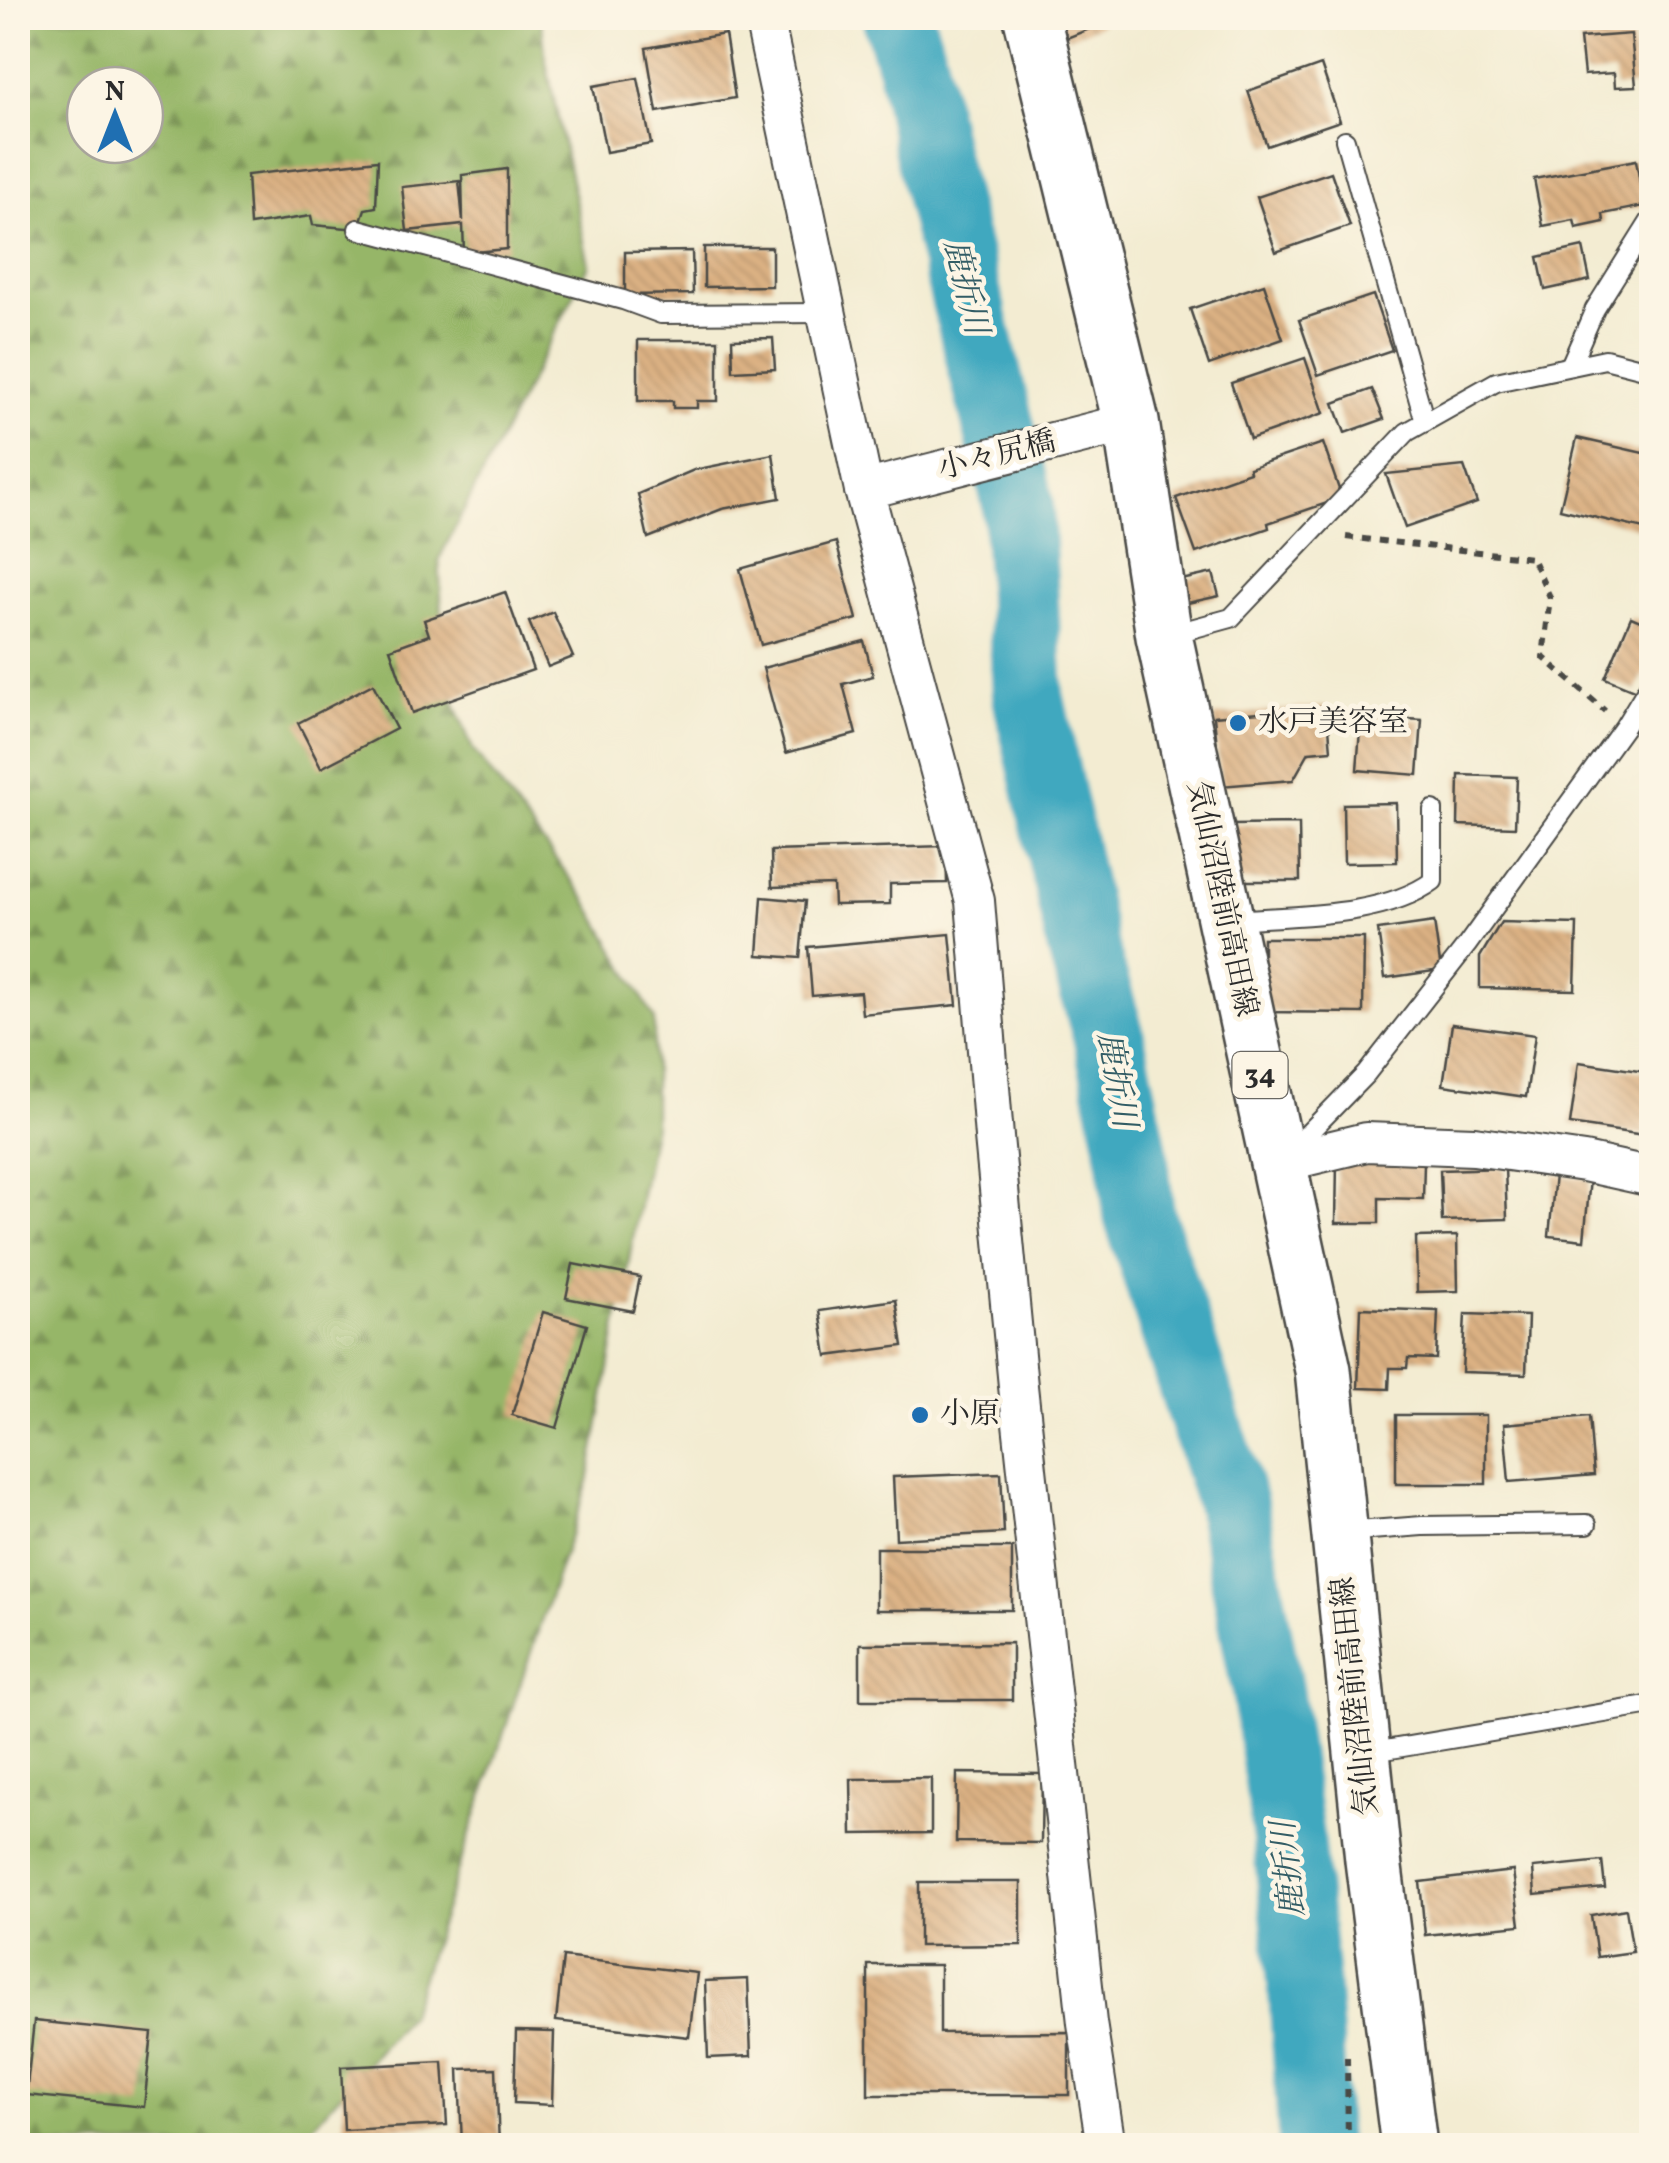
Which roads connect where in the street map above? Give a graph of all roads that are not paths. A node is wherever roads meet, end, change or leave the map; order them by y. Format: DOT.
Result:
graph roads {
  1 [pos="764,18"];
  2 [pos="1032,18"];
  3 [pos="1345,140"];
  4 [pos="1652,218"];
  5 [pos="358,229"];
  6 [pos="826,313"];
  7 [pos="1570,366"];
  8 [pos="1652,372"];
  9 [pos="1130,422"];
  10 [pos="1425,422"];
  11 [pos="864,490"];
  12 [pos="1164,636"];
  13 [pos="1652,681"];
  14 [pos="1433,810"];
  15 [pos="1226,920"];
  16 [pos="1279,1163"];
  17 [pos="1652,1177"];
  18 [pos="1587,1524"];
  19 [pos="1339,1532"];
  20 [pos="1652,1705"];
  21 [pos="1362,1754"];
  22 [pos="1106,2146"];
  23 [pos="1408,2146"];
  1 -- 6 [label="street"];
  2 -- 9 [label="main road, 気仙沼陸前高田線 / 34"];
  3 -- 10 [label="lane"];
  4 -- 7 [label="lane"];
  5 -- 6 [label="lane"];
  6 -- 11 [label="street"];
  7 -- 8 [label="lane"];
  7 -- 10 [label="lane"];
  9 -- 11 [label="street, 小々尻橋"];
  9 -- 12 [label="main road, 気仙沼陸前高田線 / 34"];
  10 -- 12 [label="lane"];
  11 -- 22 [label="street"];
  12 -- 15 [label="main road, 気仙沼陸前高田線 / 34"];
  13 -- 16 [label="lane"];
  14 -- 15 [label="lane"];
  15 -- 16 [label="main road, 気仙沼陸前高田線 / 34"];
  16 -- 17 [label="street"];
  16 -- 19 [label="main road, 気仙沼陸前高田線 / 34"];
  18 -- 19 [label="lane"];
  19 -- 21 [label="main road, 気仙沼陸前高田線 / 34"];
  20 -- 21 [label="lane"];
  21 -- 23 [label="main road, 気仙沼陸前高田線 / 34"];
}
